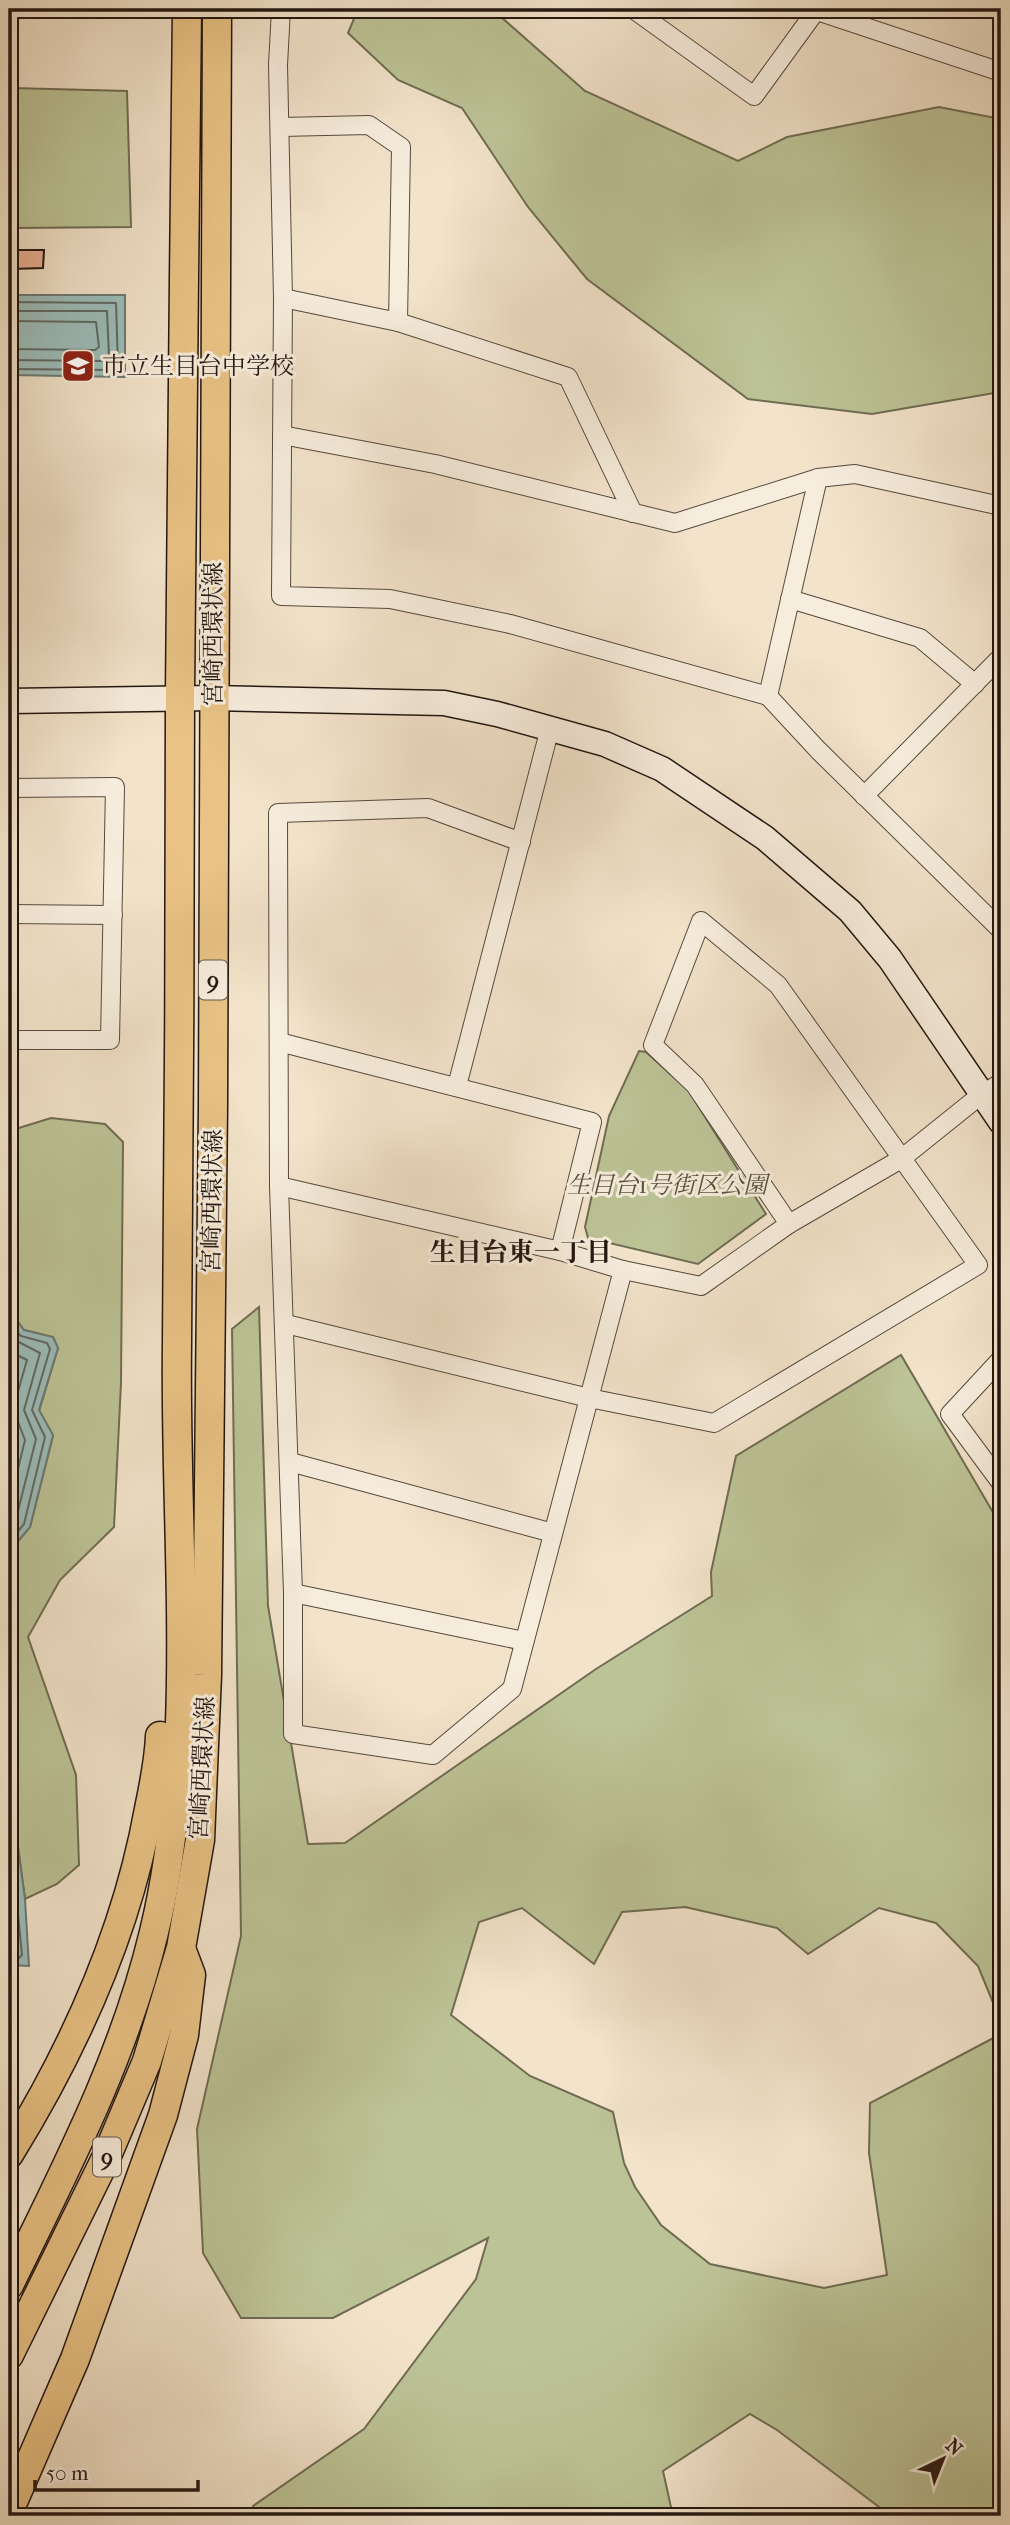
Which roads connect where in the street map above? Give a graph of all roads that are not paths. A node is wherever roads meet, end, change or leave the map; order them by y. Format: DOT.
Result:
graph roads {
  1 [pos="187,9"];
  2 [pos="217,9"];
  3 [pos="281,9"];
  4 [pos="633,9"];
  5 [pos="813,10"];
  6 [pos="1001,72"];
  7 [pos="281,127"];
  8 [pos="283,298"];
  9 [pos="398,323"];
  10 [pos="282,435"];
  11 [pos="818,478"];
  12 [pos="1001,506"];
  13 [pos="633,513"];
  14 [pos="790,599"];
  15 [pos="1001,657"];
  16 [pos="975,684"];
  17 [pos="768,695"];
  18 [pos="180,698"];
  19 [pos="212,698"];
  20 [pos="9,701"];
  21 [pos="550,727"];
  22 [pos="9,788"];
  23 [pos="864,796"];
  24 [pos="521,842"];
  25 [pos="9,914"];
  26 [pos="113,915"];
  27 [pos="1001,930"];
  28 [pos="9,1040"];
  29 [pos="279,1042"];
  30 [pos="457,1086"];
  31 [pos="992,1088"];
  32 [pos="1001,1122"];
  33 [pos="901,1159"];
  34 [pos="279,1186"];
  35 [pos="789,1224"];
  36 [pos="560,1251"];
  37 [pos="623,1270"];
  38 [pos="286,1324"];
  39 [pos="1001,1359"];
  40 [pos="589,1398"];
  41 [pos="176,1407"];
  42 [pos="290,1462"];
  43 [pos="1001,1483"];
  44 [pos="553,1533"];
  45 [pos="293,1594"];
  46 [pos="524,1641"];
  47 [pos="181,1948"];
  48 [pos="9,2154"];
  49 [pos="9,2285"];
  50 [pos="9,2355"];
  51 [pos="9,2511"];
  1 -- 18 [label="main road, 宮崎西環状線 / 9"];
  2 -- 19 [label="main road, 宮崎西環状線 / 9"];
  3 -- 7 [label="street"];
  4 -- 5 [label="street"];
  5 -- 6 [label="street"];
  7 -- 8 [label="street"];
  7 -- 9 [label="street"];
  8 -- 9 [label="street"];
  8 -- 10 [label="street"];
  9 -- 13 [label="street"];
  10 -- 13 [label="street"];
  10 -- 17 [label="street"];
  11 -- 12 [label="street"];
  11 -- 13 [label="street"];
  11 -- 14 [label="street"];
  14 -- 16 [label="street"];
  14 -- 17 [label="street"];
  15 -- 16 [label="street"];
  16 -- 23 [label="street"];
  17 -- 23 [label="street"];
  18 -- 19 [label="street"];
  18 -- 20 [label="street"];
  18 -- 41 [label="main road, 宮崎西環状線 / 9"];
  19 -- 21 [label="street"];
  19 -- 47 [label="main road, 宮崎西環状線 / 9"];
  21 -- 24 [label="street"];
  21 -- 31 [label="street"];
  22 -- 26 [label="street"];
  23 -- 27 [label="street"];
  24 -- 29 [label="street"];
  24 -- 30 [label="street"];
  25 -- 26 [label="street"];
  26 -- 28 [label="street"];
  29 -- 30 [label="street"];
  29 -- 34 [label="street"];
  30 -- 36 [label="street"];
  31 -- 32 [label="street"];
  31 -- 33 [label="street"];
  33 -- 35 [label="street"];
  33 -- 35 [label="street"];
  33 -- 40 [label="street"];
  34 -- 36 [label="street"];
  34 -- 38 [label="street"];
  35 -- 37 [label="street"];
  36 -- 37 [label="street"];
  37 -- 40 [label="street"];
  38 -- 40 [label="street"];
  38 -- 42 [label="street"];
  39 -- 43 [label="street"];
  40 -- 44 [label="street"];
  41 -- 48 [label="main road"];
  41 -- 49 [label="main road, 宮崎西環状線 / 9"];
  42 -- 44 [label="street"];
  42 -- 45 [label="street"];
  44 -- 46 [label="street"];
  45 -- 46 [label="street"];
  45 -- 46 [label="street"];
  47 -- 50 [label="main road, 宮崎西環状線 / 9"];
  47 -- 51 [label="main road"];
}
